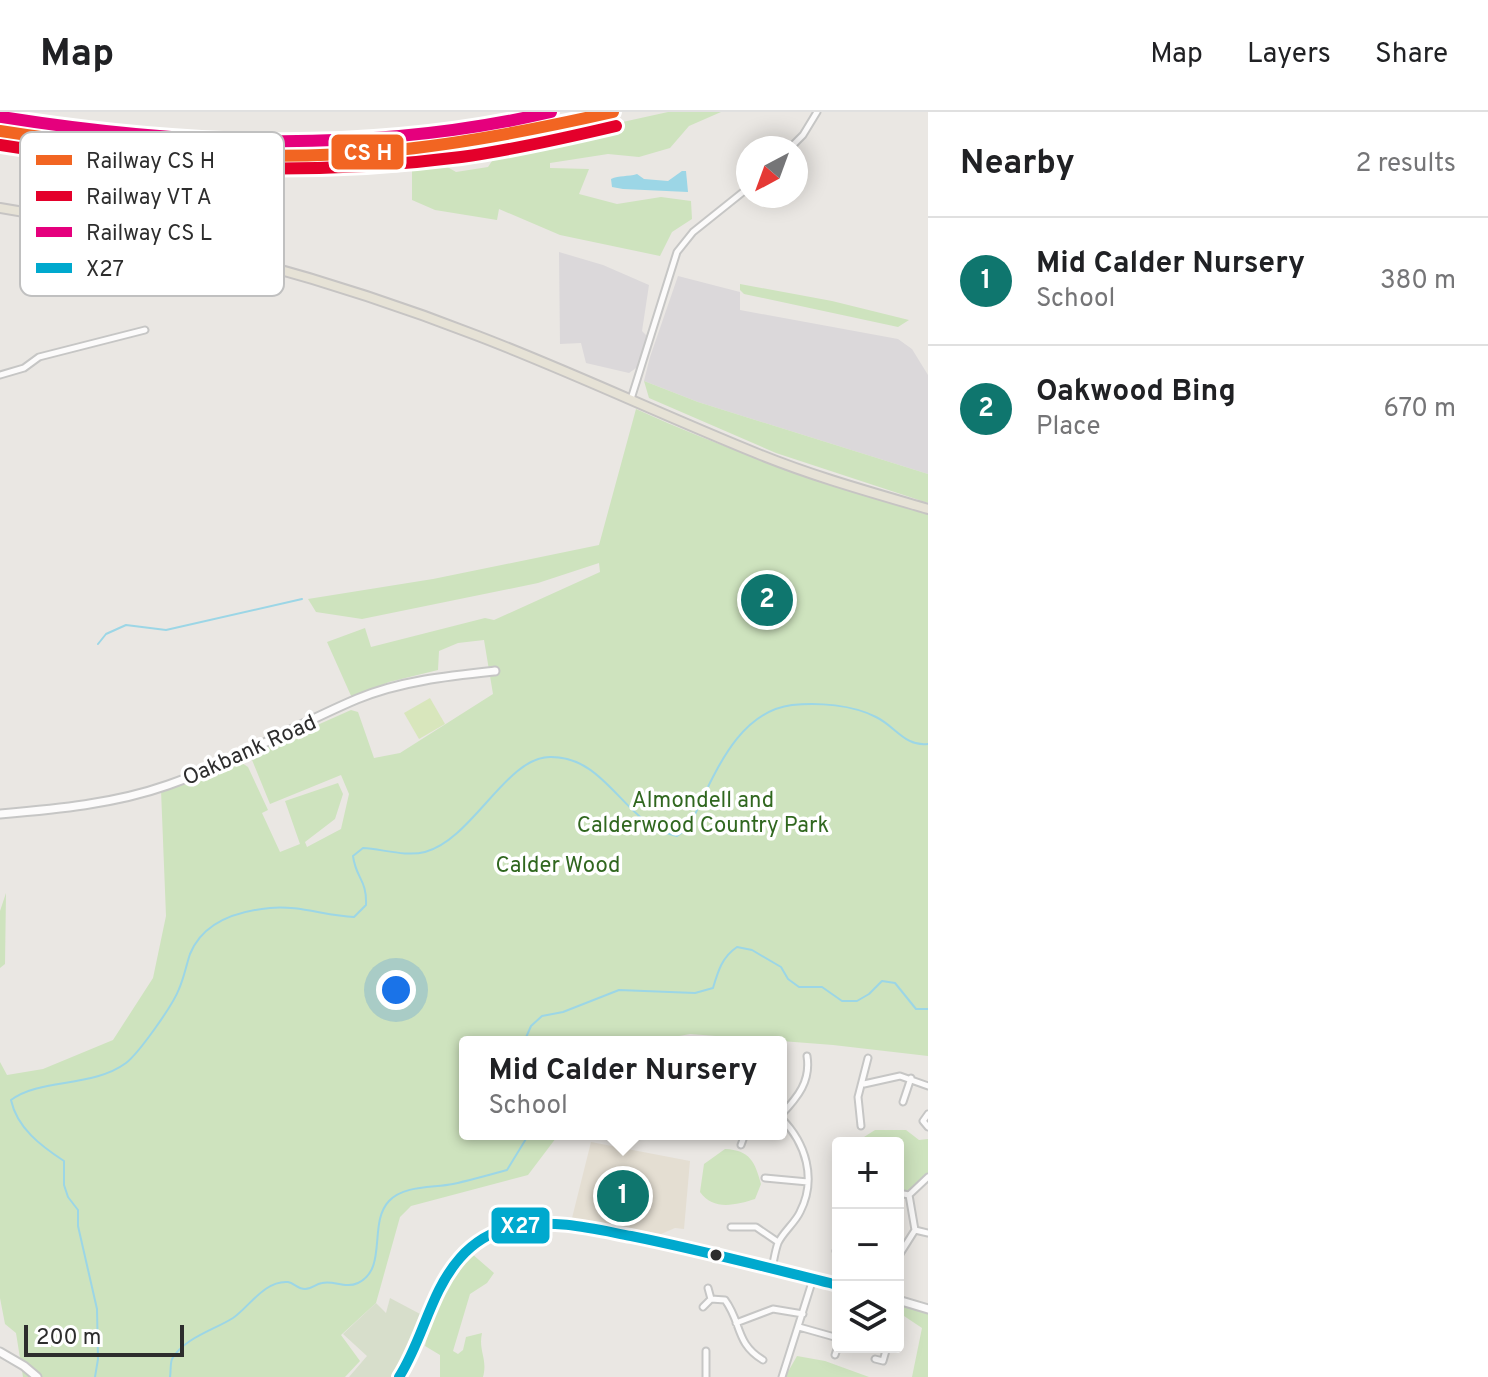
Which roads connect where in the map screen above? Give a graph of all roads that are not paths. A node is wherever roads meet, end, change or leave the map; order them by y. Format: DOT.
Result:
graph roads {
  1 [pos="817,112"];
  2 [pos="802,136"];
  3 [pos="736,198"];
  4 [pos="0,208"];
  5 [pos="20,212"];
  6 [pos="284,271"];
  7 [pos="145,330"];
  8 [pos="0,375"];
  9 [pos="631,400"];
  10 [pos="928,509"];
  11 [pos="495,671"];
  12 [pos="0,814"];
  13 [pos="807,1056"];
  14 [pos="868,1058"];
  15 [pos="911,1078"];
  16 [pos="863,1084"];
  17 [pos="928,1086"];
  18 [pos="903,1102"];
  19 [pos="787,1110"];
  20 [pos="928,1114"];
  21 [pos="787,1124"];
  22 [pos="861,1126"];
  23 [pos="928,1127"];
  24 [pos="743,1140"];
  25 [pos="741,1145"];
  26 [pos="928,1177"];
  27 [pos="765,1178"];
  28 [pos="808,1182"];
  29 [pos="904,1194"];
  30 [pos="909,1195"];
  31 [pos="731,1227"];
  32 [pos="915,1230"];
  33 [pos="928,1233"];
  34 [pos="778,1242"];
  35 [pos="904,1247"];
  36 [pos="772,1268"];
  37 [pos="813,1279"];
  38 [pos="832,1284"];
  39 [pos="708,1288"];
  40 [pos="711,1299"];
  41 [pos="904,1302"];
  42 [pos="703,1307"];
  43 [pos="928,1309"];
  44 [pos="803,1314"];
  45 [pos="736,1323"];
  46 [pos="799,1327"];
  47 [pos="832,1336"];
  48 [pos="706,1351"];
  49 [pos="0,1352"];
  50 [pos="885,1353"];
  51 [pos="875,1359"];
  52 [pos="763,1360"];
  53 [pos="37,1377"];
  54 [pos="399,1377"];
  55 [pos="706,1377"];
  56 [pos="782,1377"];
  1 -- 2 [label="street"];
  3 -- 9 [label="street"];
  4 -- 5 [label="main road"];
  6 -- 9 [label="main road"];
  7 -- 8 [label="street"];
  9 -- 10 [label="main road"];
  11 -- 12 [label="street, Oakbank Road"];
  13 -- 19 [label="street"];
  14 -- 16 [label="street"];
  15 -- 16 [label="street"];
  15 -- 17 [label="street"];
  15 -- 18 [label="street"];
  16 -- 22 [label="street"];
  20 -- 23 [label="street"];
  21 -- 28 [label="street"];
  24 -- 25 [label="street"];
  26 -- 30 [label="street"];
  27 -- 28 [label="street"];
  28 -- 34 [label="street"];
  29 -- 30 [label="street"];
  30 -- 32 [label="street"];
  31 -- 34 [label="street"];
  32 -- 33 [label="street"];
  32 -- 35 [label="street"];
  34 -- 36 [label="street"];
  36 -- 37 [label="street"];
  36 -- 54 [label="street"];
  37 -- 38 [label="street"];
  37 -- 44 [label="street"];
  39 -- 40 [label="street"];
  40 -- 42 [label="street"];
  40 -- 45 [label="street"];
  41 -- 43 [label="street"];
  44 -- 45 [label="street"];
  44 -- 46 [label="street"];
  45 -- 52 [label="street"];
  46 -- 47 [label="street"];
  46 -- 56 [label="street"];
  48 -- 55 [label="street"];
  49 -- 53 [label="street"];
  50 -- 51 [label="street"];
}
